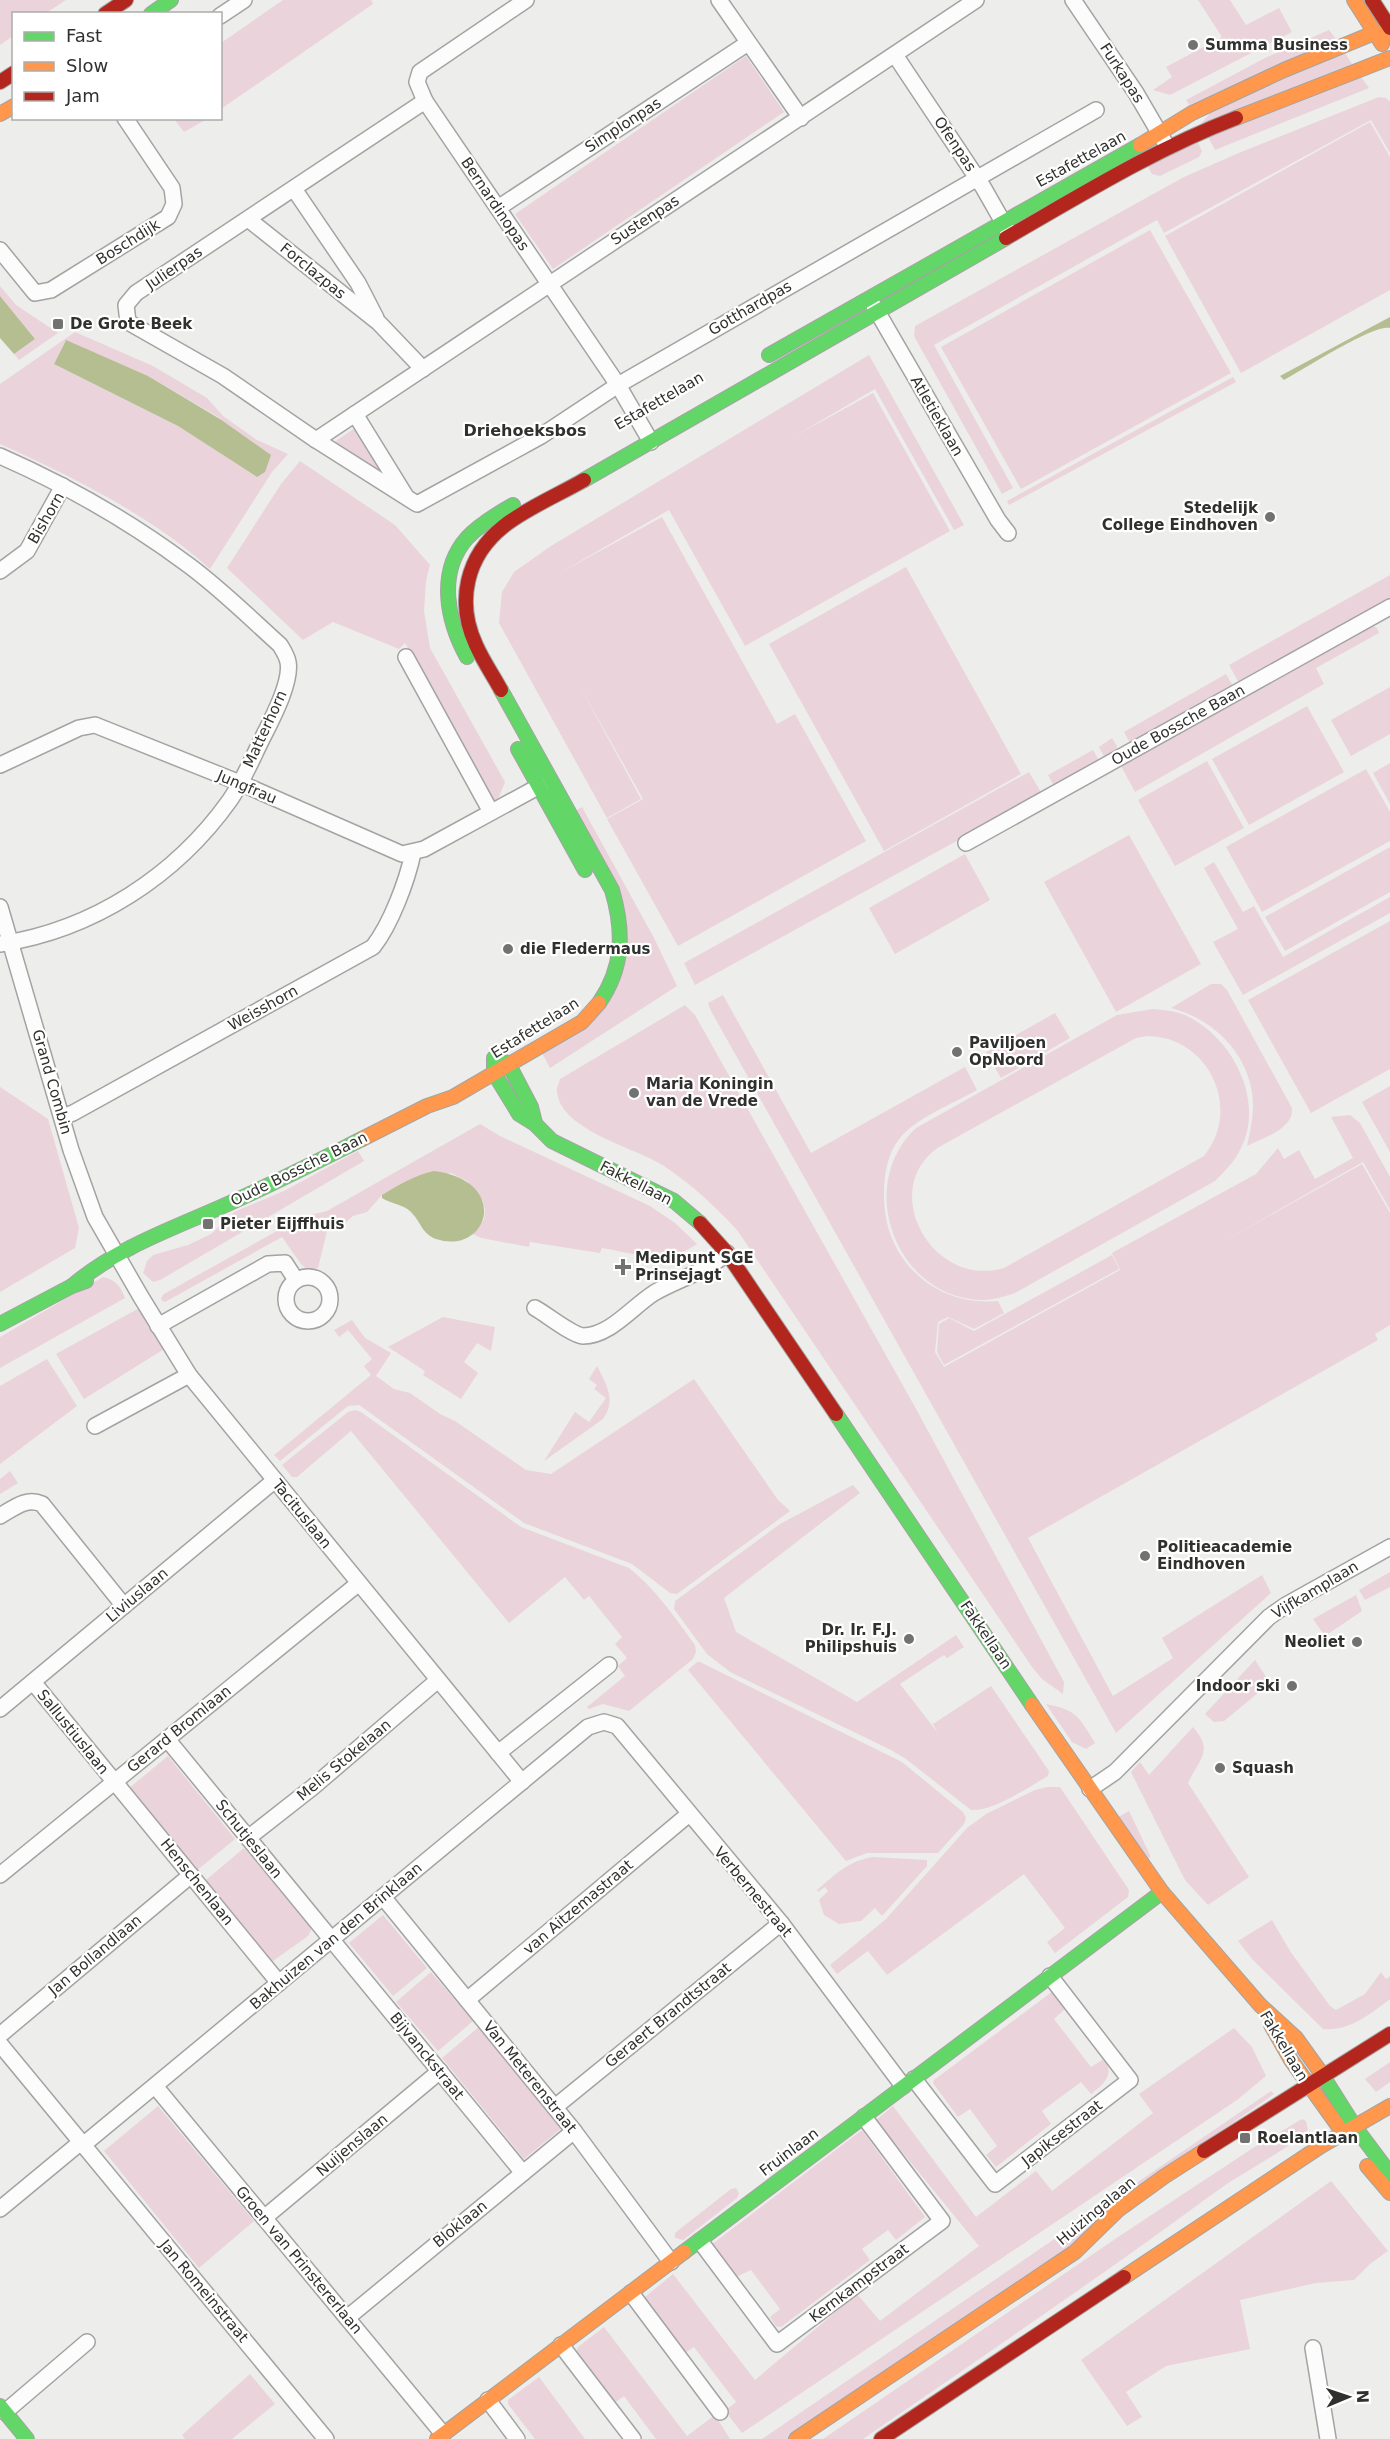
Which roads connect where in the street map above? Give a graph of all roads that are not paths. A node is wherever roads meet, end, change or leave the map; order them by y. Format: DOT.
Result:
graph roads {
  1 [pos="126,0"];
  2 [pos="171,0"];
  3 [pos="244,0"];
  4 [pos="526,0"];
  5 [pos="719,0"];
  6 [pos="1073,0"];
  7 [pos="1354,0"];
  8 [pos="1372,0"];
  9 [pos="971,1"];
  10 [pos="108,12"];
  11 [pos="154,12"];
  12 [pos="222,15"];
  13 [pos="1390,27"];
  14 [pos="1374,33"];
  15 [pos="1390,34"];
  16 [pos="748,43"];
  17 [pos="895,55"];
  18 [pos="1390,58"];
  19 [pos="425,101"];
  20 [pos="1096,110"];
  21 [pos="801,118"];
  22 [pos="126,120"];
  23 [pos="1160,133"];
  24 [pos="1167,148"];
  25 [pos="977,178"];
  26 [pos="294,189"];
  27 [pos="498,208"];
  28 [pos="248,219"];
  29 [pos="1003,222"];
  30 [pos="1011,236"];
  31 [pos="0,250"];
  32 [pos="549,283"];
  33 [pos="869,298"];
  34 [pos="878,312"];
  35 [pos="379,323"];
  36 [pos="760,361"];
  37 [pos="423,369"];
  38 [pos="618,385"];
  39 [pos="355,414"];
  40 [pos="645,432"];
  41 [pos="316,440"];
  42 [pos="0,456"];
  43 [pos="558,478"];
  44 [pos="63,486"];
  45 [pos="407,498"];
  46 [pos="1008,533"];
  47 [pos="0,571"];
  48 [pos="1390,608"];
  49 [pos="406,657"];
  50 [pos="485,691"];
  51 [pos="507,729"];
  52 [pos="0,765"];
  53 [pos="552,779"];
  54 [pos="240,783"];
  55 [pos="537,786"];
  56 [pos="490,812"];
  57 [pos="966,843"];
  58 [pos="413,853"];
  59 [pos="589,878"];
  60 [pos="600,897"];
  61 [pos="0,906"];
  62 [pos="5,943"];
  63 [pos="576,1009"];
  64 [pos="512,1046"];
  65 [pos="494,1056"];
  66 [pos="509,1065"];
  67 [pos="477,1066"];
  68 [pos="494,1074"];
  69 [pos="446,1085"];
  70 [pos="427,1106"];
  71 [pos="62,1117"];
  72 [pos="535,1124"];
  73 [pos="727,1253"];
  74 [pos="119,1259"];
  75 [pos="296,1280"];
  76 [pos="535,1308"];
  77 [pos="0,1324"];
  78 [pos="158,1326"];
  79 [pos="189,1375"];
  80 [pos="95,1426"];
  81 [pos="275,1480"];
  82 [pos="0,1516"];
  83 [pos="1390,1547"];
  84 [pos="359,1583"];
  85 [pos="124,1606"];
  86 [pos="609,1665"];
  87 [pos="438,1680"];
  88 [pos="33,1682"];
  89 [pos="0,1709"];
  90 [pos="588,1727"];
  91 [pos="167,1739"];
  92 [pos="498,1753"];
  93 [pos="114,1782"];
  94 [pos="522,1782"];
  95 [pos="1090,1789"];
  96 [pos="689,1814"];
  97 [pos="248,1838"];
  98 [pos="0,1875"];
  99 [pos="191,1875"];
  100 [pos="1162,1892"];
  101 [pos="383,1897"];
  102 [pos="781,1923"];
  103 [pos="332,1940"];
  104 [pos="1050,1976"];
  105 [pos="279,1983"];
  106 [pos="467,2000"];
  107 [pos="1260,2005"];
  108 [pos="1390,2034"];
  109 [pos="0,2035"];
  110 [pos="0,2044"];
  111 [pos="440,2071"];
  112 [pos="1324,2078"];
  113 [pos="908,2082"];
  114 [pos="155,2086"];
  115 [pos="1309,2086"];
  116 [pos="1390,2106"];
  117 [pos="555,2107"];
  118 [pos="864,2117"];
  119 [pos="1349,2130"];
  120 [pos="574,2131"];
  121 [pos="82,2143"];
  122 [pos="523,2173"];
  123 [pos="1390,2174"];
  124 [pos="1390,2193"];
  125 [pos="0,2209"];
  126 [pos="264,2218"];
  127 [pos="700,2241"];
  128 [pos="671,2262"];
  129 [pos="631,2292"];
  130 [pos="347,2318"];
  131 [pos="87,2342"];
  132 [pos="561,2345"];
  133 [pos="1313,2348"];
  134 [pos="488,2400"];
  135 [pos="2,2409"];
  136 [pos="720,2412"];
  137 [pos="440,2437"];
  138 [pos="27,2439"];
  139 [pos="326,2439"];
  140 [pos="517,2439"];
  141 [pos="633,2439"];
  142 [pos="796,2439"];
  143 [pos="881,2439"];
  144 [pos="1328,2439"];
  1 -- 10 [label="street"];
  2 -- 11 [label="street"];
  3 -- 12 [label="street"];
  4 -- 19 [label="street, Bernardinopas"];
  5 -- 16 [label="street"];
  6 -- 23 [label="street, Furkapas"];
  7 -- 14 [label="street"];
  8 -- 13 [label="street"];
  9 -- 17 [label="street, Sustenpas"];
  14 -- 15 [label="street, Estafettelaan"];
  14 -- 18 [label="street"];
  14 -- 23 [label="street, Estafettelaan"];
  16 -- 21 [label="street"];
  16 -- 27 [label="street, Simplonpas"];
  17 -- 21 [label="street, Sustenpas"];
  17 -- 25 [label="street, Ofenpas"];
  18 -- 24 [label="street, Estafettelaan"];
  19 -- 26 [label="street, Julierpas"];
  19 -- 27 [label="street, Bernardinopas"];
  20 -- 25 [label="street, Gotthardpas"];
  21 -- 32 [label="street, Sustenpas"];
  22 -- 31 [label="street, Boschdijk"];
  23 -- 24 [label="street, Furkapas"];
  23 -- 29 [label="street, Estafettelaan"];
  24 -- 30 [label="street, Estafettelaan"];
  25 -- 29 [label="street, Ofenpas"];
  25 -- 38 [label="street, Gotthardpas"];
  26 -- 28 [label="street, Julierpas"];
  26 -- 35 [label="street, Forclazpas"];
  27 -- 32 [label="street, Bernardinopas"];
  28 -- 35 [label="street, Forclazpas"];
  28 -- 41 [label="street, Julierpas"];
  29 -- 30 [label="street, Ofenpas"];
  29 -- 33 [label="street, Estafettelaan"];
  30 -- 34 [label="street, Estafettelaan"];
  32 -- 37 [label="street, Sustenpas"];
  32 -- 38 [label="street, Bernardinopas"];
  33 -- 34 [label="street, Atletieklaan"];
  33 -- 36 [label="street, Estafettelaan"];
  34 -- 40 [label="street, Estafettelaan"];
  34 -- 46 [label="street, Atletieklaan"];
  35 -- 37 [label="street, Forclazpas"];
  37 -- 39 [label="street, Sustenpas"];
  38 -- 40 [label="street, Bernardinopas"];
  38 -- 45 [label="street, Gotthardpas"];
  39 -- 41 [label="street, Sustenpas"];
  39 -- 45 [label="street"];
  40 -- 53 [label="street, Estafettelaan"];
  41 -- 45 [label="street"];
  42 -- 44 [label="street, Matterhorn"];
  43 -- 50 [label="street"];
  44 -- 47 [label="street, Bishorn"];
  44 -- 54 [label="street, Matterhorn"];
  48 -- 57 [label="street, Oude Bossche Baan"];
  49 -- 56 [label="street"];
  51 -- 55 [label="street"];
  52 -- 54 [label="street, Jungfrau"];
  53 -- 55 [label="street"];
  53 -- 66 [label="street, Estafettelaan"];
  54 -- 58 [label="street, Jungfrau"];
  54 -- 62 [label="street, Matterhorn"];
  55 -- 56 [label="street"];
  55 -- 59 [label="street"];
  56 -- 58 [label="street"];
  58 -- 71 [label="street, Weisshorn"];
  60 -- 63 [label="street, Estafettelaan"];
  61 -- 62 [label="street, Grand Combin"];
  62 -- 71 [label="street, Grand Combin"];
  64 -- 65 [label="street, Estafettelaan"];
  65 -- 66 [label="street"];
  65 -- 67 [label="street"];
  65 -- 68 [label="street"];
  66 -- 68 [label="street, Estafettelaan"];
  66 -- 72 [label="street, Fakkellaan"];
  68 -- 70 [label="street, Oude Bossche Baan"];
  68 -- 72 [label="street, Fakkellaan"];
  69 -- 70 [label="street, Oude Bossche Baan"];
  70 -- 74 [label="street, Oude Bossche Baan"];
  71 -- 74 [label="street, Grand Combin"];
  72 -- 73 [label="street, Fakkellaan"];
  73 -- 76 [label="street"];
  73 -- 95 [label="street, Fakkellaan"];
  74 -- 77 [label="street, Oude Bossche Baan"];
  74 -- 78 [label="street, Tacituslaan"];
  75 -- 78 [label="street"];
  78 -- 79 [label="street, Tacituslaan"];
  79 -- 80 [label="street"];
  79 -- 81 [label="street, Tacituslaan"];
  81 -- 84 [label="street, Tacituslaan"];
  81 -- 85 [label="street, Liviuslaan"];
  82 -- 85 [label="street"];
  83 -- 95 [label="street, Vijfkamplaan"];
  84 -- 87 [label="street, Tacituslaan"];
  84 -- 91 [label="street, Gerard Bromlaan"];
  85 -- 88 [label="street, Liviuslaan"];
  86 -- 92 [label="street"];
  87 -- 92 [label="street, Tacituslaan"];
  87 -- 97 [label="street, Melis Stokelaan"];
  88 -- 89 [label="street, Liviuslaan"];
  88 -- 93 [label="street, Sallustiuslaan"];
  90 -- 94 [label="street, Bakhuizen van den Brinklaan"];
  90 -- 96 [label="street, Verbernestraat"];
  91 -- 93 [label="street, Gerard Bromlaan"];
  91 -- 97 [label="street, Schutjeslaan"];
  92 -- 94 [label="street, Tacituslaan"];
  93 -- 98 [label="street, Gerard Bromlaan"];
  93 -- 99 [label="street, Henschenlaan"];
  94 -- 101 [label="street, Bakhuizen van den Brinklaan"];
  95 -- 100 [label="street, Fakkellaan"];
  96 -- 102 [label="street, Verbernestraat"];
  96 -- 106 [label="street, van Aitzemastraat"];
  97 -- 103 [label="street, Schutjeslaan"];
  99 -- 105 [label="street, Henschenlaan"];
  99 -- 109 [label="street, Jan Bollandlaan"];
  100 -- 104 [label="street, Fruinlaan"];
  100 -- 107 [label="street, Fakkellaan"];
  101 -- 103 [label="street, Bakhuizen van den Brinklaan"];
  101 -- 106 [label="street, Van Meterenstraat"];
  102 -- 113 [label="street, Verbernestraat"];
  102 -- 117 [label="street, Geraert Brandtstraat"];
  103 -- 105 [label="street, Bakhuizen van den Brinklaan"];
  103 -- 111 [label="street, Bijvanckstraat"];
  104 -- 113 [label="street, Fruinlaan"];
  104 -- 113 [label="street, Japiksestraat"];
  105 -- 114 [label="street, Bakhuizen van den Brinklaan"];
  106 -- 117 [label="street, Van Meterenstraat"];
  107 -- 112 [label="street, Fakkellaan"];
  107 -- 115 [label="street, Fakkellaan"];
  108 -- 112 [label="street, Huizingalaan"];
  110 -- 121 [label="street, Jan Romeinstraat"];
  111 -- 122 [label="street, Bijvanckstraat"];
  111 -- 126 [label="street, Nuijenslaan"];
  112 -- 115 [label="street, Huizingalaan"];
  112 -- 119 [label="street, Fakkellaan"];
  113 -- 118 [label="street, Fruinlaan"];
  114 -- 121 [label="street, Bakhuizen van den Brinklaan"];
  114 -- 126 [label="street, Groen van Prinstererlaan"];
  115 -- 119 [label="street, Fakkellaan"];
  115 -- 142 [label="street, Huizingalaan"];
  116 -- 119 [label="street"];
  117 -- 120 [label="street, Van Meterenstraat"];
  118 -- 127 [label="street, Fruinlaan"];
  118 -- 127 [label="street, Kernkampstraat"];
  119 -- 123 [label="street"];
  119 -- 124 [label="street"];
  119 -- 143 [label="street"];
  120 -- 122 [label="street, Bloklaan"];
  120 -- 128 [label="street, Van Meterenstraat"];
  121 -- 125 [label="street, Bakhuizen van den Brinklaan"];
  121 -- 139 [label="street, Jan Romeinstraat"];
  122 -- 130 [label="street, Bloklaan"];
  126 -- 130 [label="street, Groen van Prinstererlaan"];
  127 -- 128 [label="street, Fruinlaan"];
  128 -- 129 [label="street, Fruinlaan"];
  129 -- 132 [label="street, Fruinlaan"];
  129 -- 136 [label="street"];
  130 -- 137 [label="street, Groen van Prinstererlaan"];
  131 -- 135 [label="street"];
  132 -- 134 [label="street, Fruinlaan"];
  132 -- 141 [label="street"];
  133 -- 144 [label="street"];
  134 -- 137 [label="street, Fruinlaan"];
  134 -- 140 [label="street"];
  135 -- 138 [label="street"];
}
